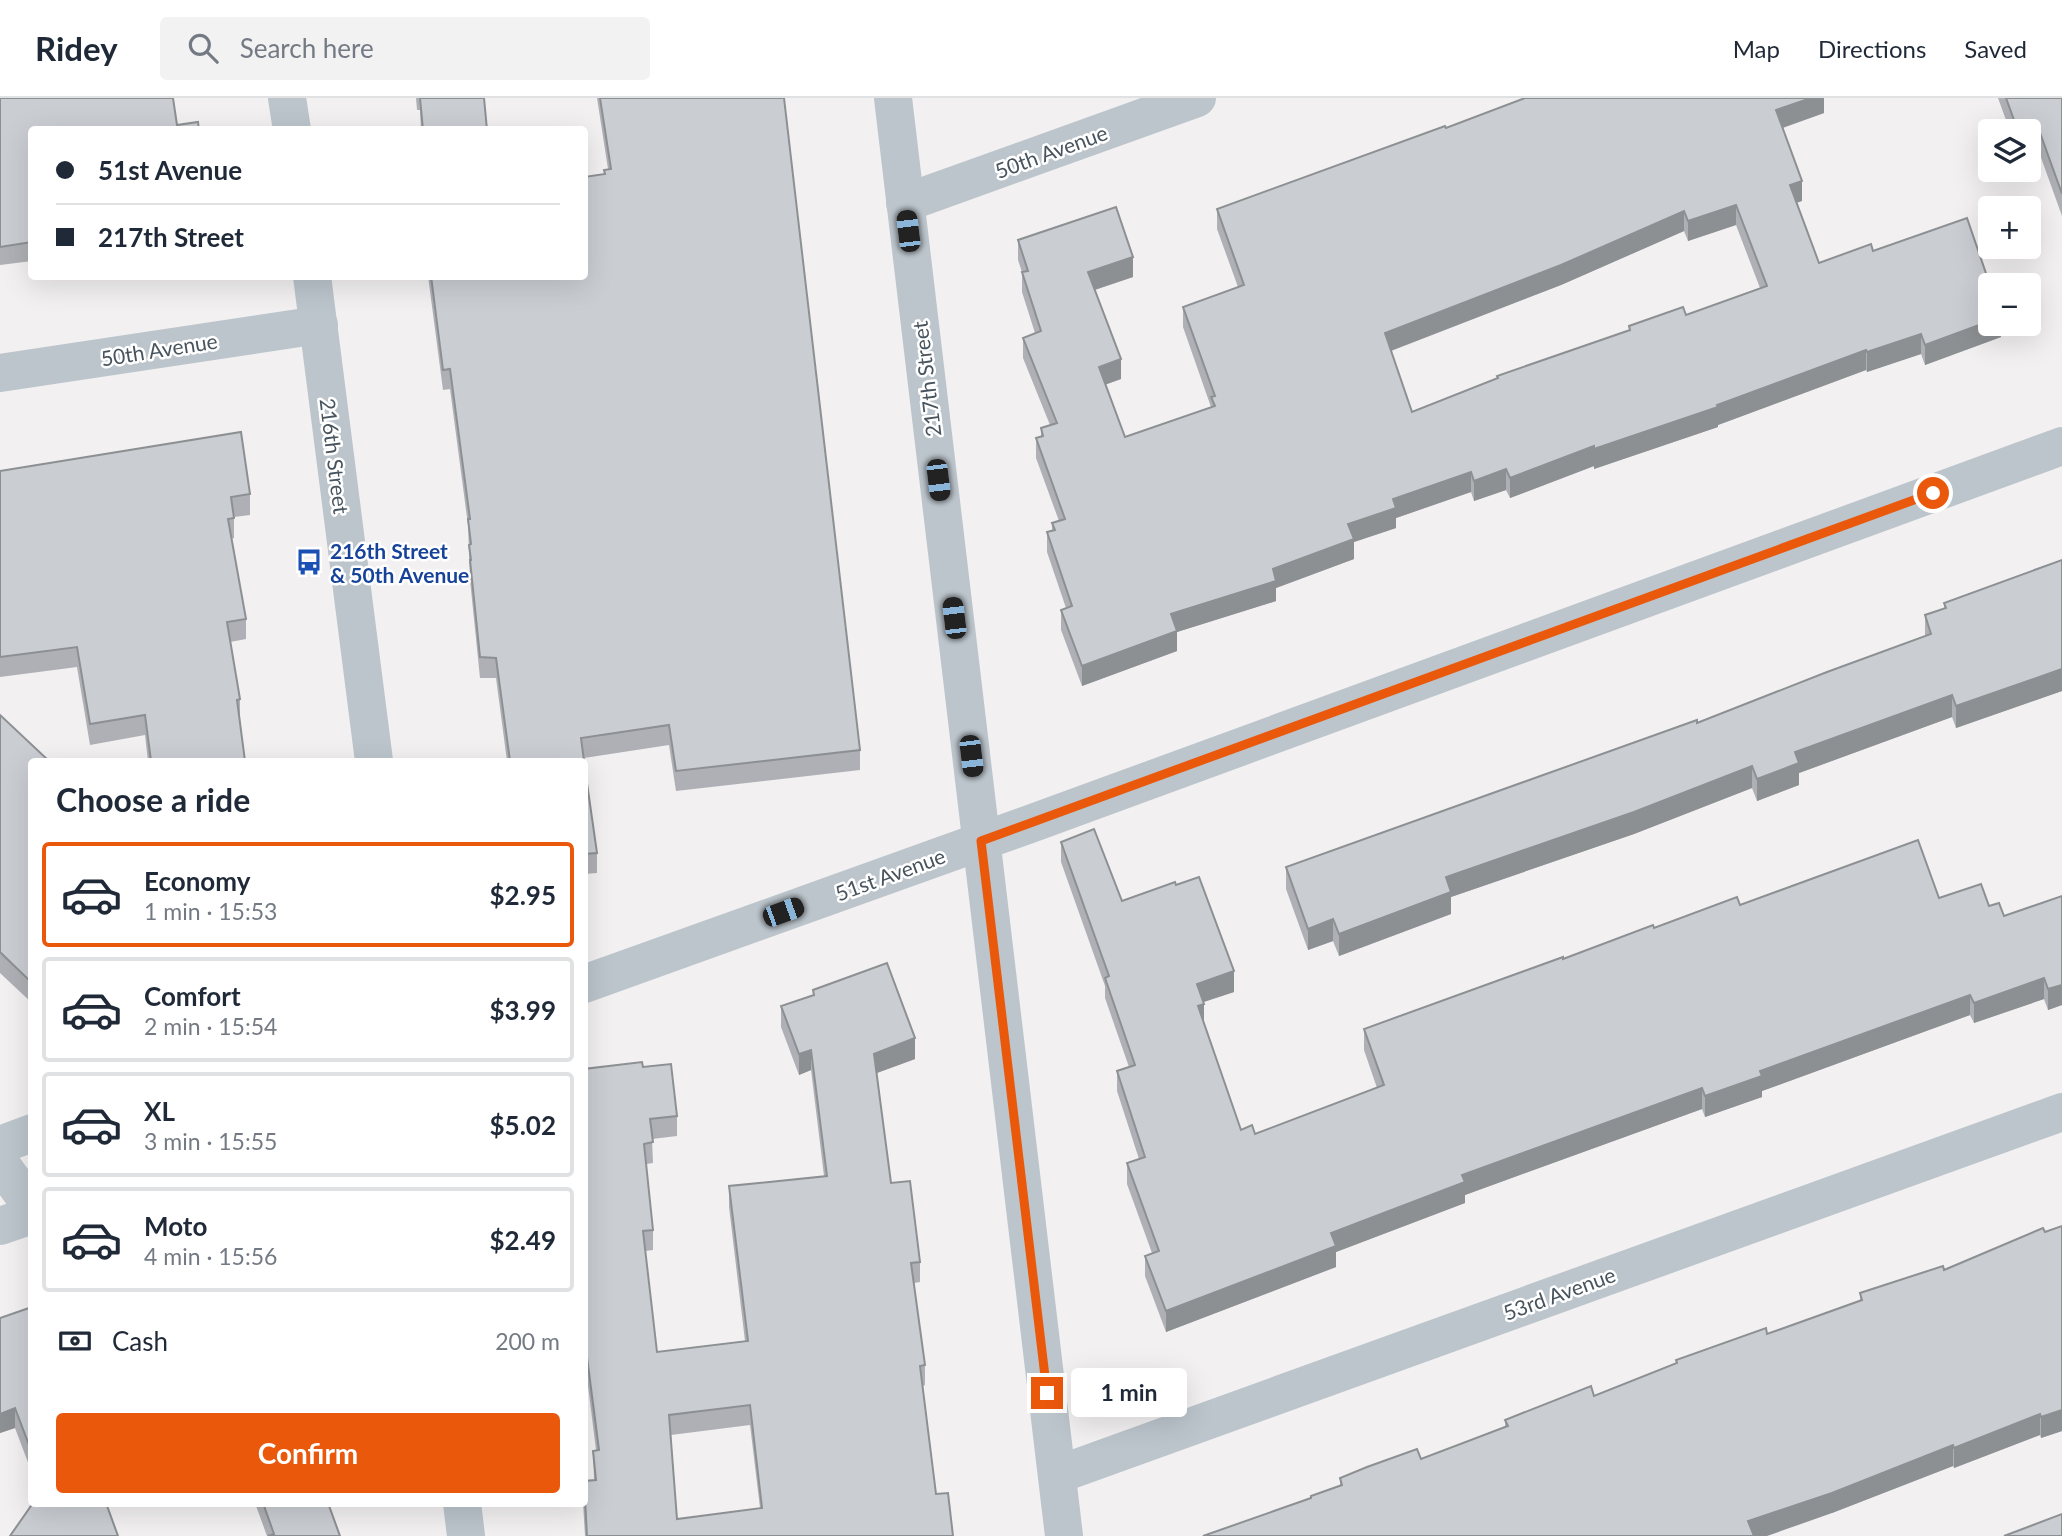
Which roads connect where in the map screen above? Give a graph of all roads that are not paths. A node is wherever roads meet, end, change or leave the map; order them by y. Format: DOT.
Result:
graph roads {
  1 [pos="287,98"];
  2 [pos="893,98"];
  3 [pos="1198,98"];
  4 [pos="291,126"];
  5 [pos="905,203"];
  6 [pos="313,280"];
  7 [pos="319,325"];
  8 [pos="0,373"];
  9 [pos="2062,446"];
  10 [pos="374,758"];
  11 [pos="981,841"];
  12 [pos="588,983"];
  13 [pos="2062,1112"];
  14 [pos="28,1134"];
  15 [pos="0,1144"];
  16 [pos="0,1163"];
  17 [pos="28,1202"];
  18 [pos="28,1216"];
  19 [pos="0,1226"];
  20 [pos="1057,1475"];
  21 [pos="462,1507"];
  22 [pos="466,1536"];
  23 [pos="1064,1536"];
  1 -- 4 [label="street"];
  2 -- 5 [label="street, 217th Street"];
  3 -- 5 [label="street, 50th Avenue"];
  5 -- 11 [label="street, 217th Street"];
  6 -- 7 [label="street, 216th Street"];
  7 -- 8 [label="street, 50th Avenue"];
  7 -- 10 [label="street, 216th Street"];
  9 -- 11 [label="street, 51st Avenue"];
  11 -- 12 [label="street, 51st Avenue"];
  11 -- 20 [label="street, 217th Street"];
  13 -- 20 [label="street, 53rd Avenue"];
  14 -- 15 [label="street"];
  16 -- 17 [label="street"];
  18 -- 19 [label="street"];
  20 -- 23 [label="street, 217th Street"];
  21 -- 22 [label="street"];
}
